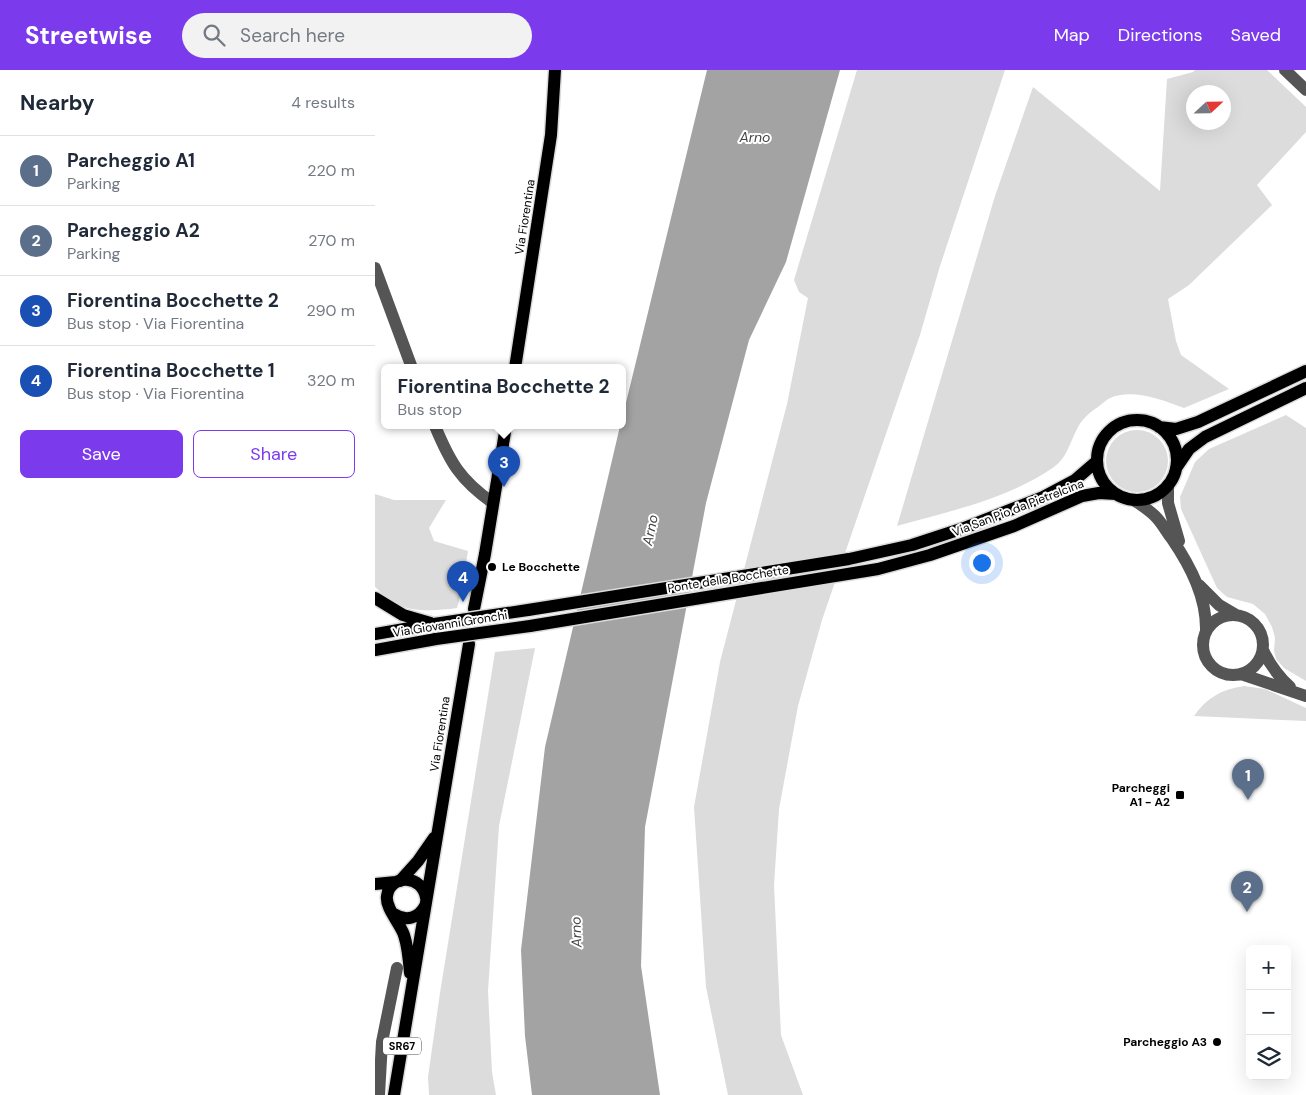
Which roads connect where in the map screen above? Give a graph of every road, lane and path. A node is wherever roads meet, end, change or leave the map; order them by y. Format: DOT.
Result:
graph roads {
  1 [pos="555,70"];
  2 [pos="1285,70"];
  3 [pos="1306,90"];
  4 [pos="375,268"];
  5 [pos="411,364"];
  6 [pos="516,364"];
  7 [pos="1306,371"];
  8 [pos="1306,388"];
  9 [pos="1159,427"];
  10 [pos="436,429"];
  11 [pos="505,429"];
  12 [pos="1097,462"];
  13 [pos="1175,470"];
  14 [pos="1168,485"];
  15 [pos="1116,494"];
  16 [pos="1134,500"];
  17 [pos="493,503"];
  18 [pos="925,541"];
  19 [pos="930,555"];
  20 [pos="1183,556"];
  21 [pos="1196,581"];
  22 [pos="375,598"];
  23 [pos="474,609"];
  24 [pos="528,610"];
  25 [pos="1236,615"];
  26 [pos="434,624"];
  27 [pos="530,626"];
  28 [pos="1206,632"];
  29 [pos="375,634"];
  30 [pos="469,644"];
  31 [pos="375,650"];
  32 [pos="1263,650"];
  33 [pos="1241,674"];
  34 [pos="1294,690"];
  35 [pos="1306,696"];
  36 [pos="439,829"];
  37 [pos="398,881"];
  38 [pos="375,884"];
  39 [pos="426,902"];
  40 [pos="375,906"];
  41 [pos="392,912"];
  42 [pos="397,968"];
  43 [pos="410,996"];
  44 [pos="375,1011"];
  45 [pos="389,1012"];
  46 [pos="379,1095"];
  47 [pos="395,1095"];
  1 -- 6 [label="main road, Via Fiorentina"];
  2 -- 3 [label="street"];
  4 -- 5 [label="street"];
  7 -- 9 [label="main road"];
  8 -- 13 [label="main road"];
  9 -- 12 [label="main road"];
  9 -- 13 [label="main road"];
  10 -- 17 [label="street"];
  11 -- 17 [label="main road"];
  12 -- 15 [label="main road"];
  12 -- 18 [label="main road, Via San Pio da Pietrelcina"];
  13 -- 14 [label="main road"];
  14 -- 16 [label="main road"];
  14 -- 20 [label="street"];
  15 -- 16 [label="main road"];
  15 -- 19 [label="main road, Via San Pio da Pietrelcina"];
  16 -- 20 [label="street"];
  17 -- 23 [label="main road"];
  18 -- 24 [label="main road, Ponte delle Bocchette"];
  19 -- 27 [label="main road, Ponte delle Bocchette"];
  20 -- 21 [label="street"];
  21 -- 25 [label="street"];
  21 -- 28 [label="street"];
  22 -- 26 [label="main road"];
  24 -- 26 [label="main road, Via Giovanni Gronchi, bridge"];
  25 -- 28 [label="street"];
  25 -- 32 [label="street"];
  26 -- 29 [label="main road, Via Giovanni Gronchi"];
  27 -- 31 [label="main road, Via Giovanni Gronchi, bridge"];
  28 -- 33 [label="street"];
  30 -- 36 [label="main road, Via Fiorentina"];
  32 -- 33 [label="street"];
  32 -- 34 [label="street"];
  33 -- 34 [label="street"];
  34 -- 35 [label="street"];
  36 -- 37 [label="main road, Via Fiorentina"];
  36 -- 39 [label="main road, Via Fiorentina"];
  37 -- 38 [label="main road"];
  37 -- 39 [label="main road"];
  37 -- 41 [label="main road, Via Fiorentina"];
  39 -- 41 [label="main road"];
  39 -- 43 [label="main road, Via Fiorentina"];
  40 -- 41 [label="main road"];
  41 -- 43 [label="main road, Via Fiorentina"];
  42 -- 45 [label="street"];
  43 -- 47 [label="main road, Via Fiorentina / SR67"];
  44 -- 45 [label="street"];
  45 -- 46 [label="street"];
}
